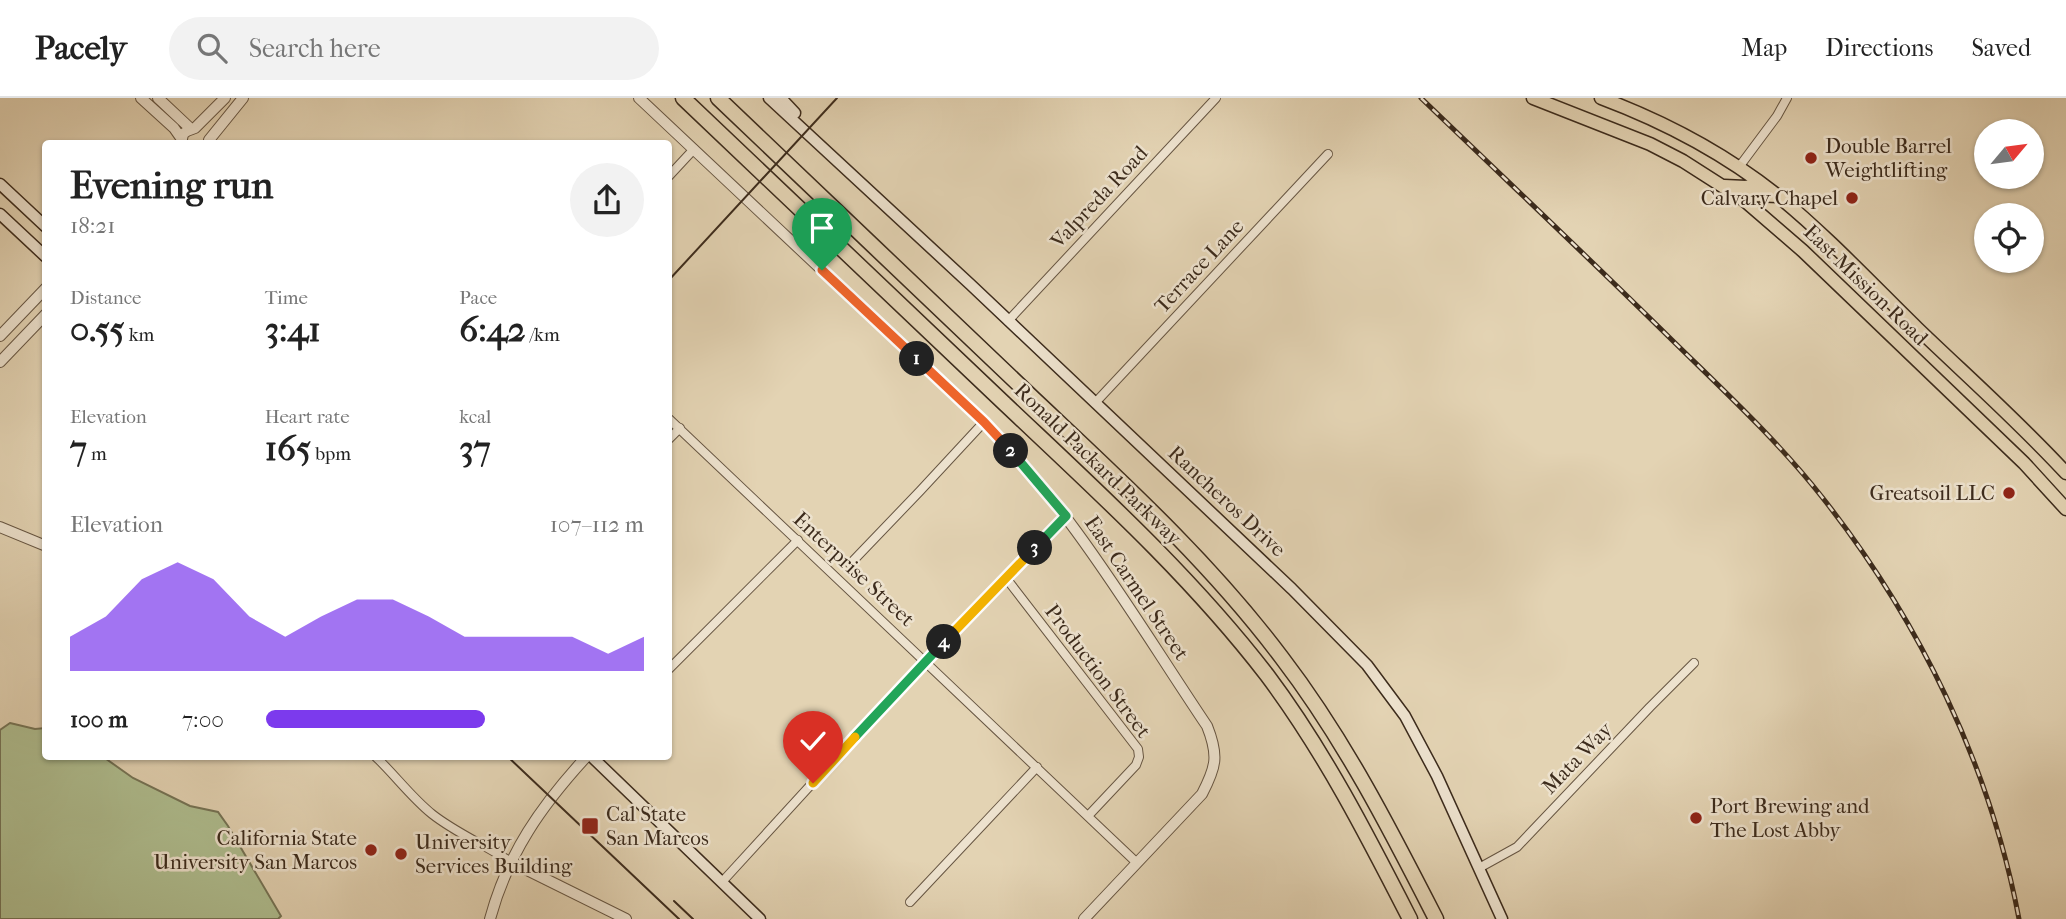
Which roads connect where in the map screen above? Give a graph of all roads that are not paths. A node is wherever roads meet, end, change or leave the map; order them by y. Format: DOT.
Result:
graph roads {
  1 [pos="141,98"];
  2 [pos="158,98"];
  3 [pos="225,98"];
  4 [pos="243,98"];
  5 [pos="639,98"];
  6 [pos="683,98"];
  7 [pos="718,98"];
  8 [pos="769,98"];
  9 [pos="781,98"];
  10 [pos="1216,98"];
  11 [pos="1532,98"];
  12 [pos="1601,98"];
  13 [pos="1787,98"];
  14 [pos="193,129"];
  15 [pos="180,140"];
  16 [pos="182,140"];
  17 [pos="208,140"];
  18 [pos="210,140"];
  19 [pos="694,149"];
  20 [pos="1328,154"];
  21 [pos="1739,167"];
  22 [pos="847,170"];
  23 [pos="672,173"];
  24 [pos="0,184"];
  25 [pos="1762,184"];
  26 [pos="1724,186"];
  27 [pos="1778,196"];
  28 [pos="1746,202"];
  29 [pos="0,214"];
  30 [pos="42,223"];
  31 [pos="42,253"];
  32 [pos="42,292"];
  33 [pos="42,318"];
  34 [pos="1008,321"];
  35 [pos="0,336"];
  36 [pos="0,362"];
  37 [pos="1095,403"];
  38 [pos="672,421"];
  39 [pos="984,422"];
  40 [pos="680,428"];
  41 [pos="672,436"];
  42 [pos="2066,473"];
  43 [pos="2066,509"];
  44 [pos="1066,516"];
  45 [pos="0,527"];
  46 [pos="798,540"];
  47 [pos="42,545"];
  48 [pos="850,564"];
  49 [pos="1006,578"];
  50 [pos="925,660"];
  51 [pos="1694,663"];
  52 [pos="672,666"];
  53 [pos="379,760"];
  54 [pos="585,760"];
  55 [pos="593,760"];
  56 [pos="1037,767"];
  57 [pos="1088,816"];
  58 [pos="511,862"];
  59 [pos="1137,863"];
  60 [pos="1479,868"];
  61 [pos="722,882"];
  62 [pos="910,902"];
  63 [pos="490,919"];
  64 [pos="626,919"];
  65 [pos="760,919"];
  66 [pos="1084,919"];
  67 [pos="1410,919"];
  68 [pos="1436,919"];
  69 [pos="1502,919"];
  1 -- 15 [label="street"];
  2 -- 14 [label="street"];
  3 -- 14 [label="street"];
  4 -- 18 [label="street"];
  5 -- 19 [label="street, East Carmel Street"];
  6 -- 67 [label="highway, Ronald Packard Parkway"];
  7 -- 68 [label="highway, Ronald Packard Parkway"];
  8 -- 22 [label="main road, Rancheros Drive"];
  9 -- 22 [label="main road, Rancheros Drive"];
  10 -- 34 [label="street, Valpreda Road"];
  11 -- 26 [label="main road, East Mission Road"];
  12 -- 21 [label="main road, East Mission Road"];
  13 -- 21 [label="street"];
  14 -- 16 [label="street"];
  14 -- 17 [label="street"];
  19 -- 23 [label="street"];
  19 -- 39 [label="street, East Carmel Street"];
  20 -- 37 [label="street, Terrace Lane"];
  21 -- 25 [label="main road, East Mission Road"];
  22 -- 34 [label="main road, Rancheros Drive"];
  24 -- 30 [label="main road"];
  25 -- 26 [label="main road"];
  25 -- 27 [label="main road, East Mission Road"];
  26 -- 28 [label="main road, East Mission Road"];
  27 -- 28 [label="main road"];
  27 -- 42 [label="main road, East Mission Road"];
  28 -- 43 [label="main road, East Mission Road"];
  29 -- 31 [label="main road"];
  32 -- 35 [label="street"];
  33 -- 36 [label="street"];
  34 -- 37 [label="main road, Rancheros Drive"];
  37 -- 60 [label="main road, Rancheros Drive"];
  38 -- 40 [label="street, Enterprise Street"];
  39 -- 44 [label="street, East Carmel Street"];
  39 -- 48 [label="street"];
  40 -- 41 [label="street"];
  40 -- 46 [label="street, Enterprise Street"];
  44 -- 49 [label="street"];
  44 -- 59 [label="street, East Carmel Street"];
  45 -- 47 [label="street"];
  46 -- 50 [label="street, Enterprise Street"];
  46 -- 52 [label="street"];
  49 -- 50 [label="street"];
  49 -- 57 [label="street, Production Street"];
  50 -- 56 [label="street, Enterprise Street"];
  50 -- 61 [label="street"];
  51 -- 60 [label="street, Mata Way"];
  53 -- 58 [label="street"];
  54 -- 58 [label="street"];
  55 -- 61 [label="main road"];
  56 -- 57 [label="street, Enterprise Street"];
  56 -- 62 [label="street"];
  57 -- 59 [label="street, Enterprise Street"];
  58 -- 63 [label="street"];
  58 -- 64 [label="street"];
  59 -- 66 [label="street, East Carmel Street"];
  60 -- 69 [label="main road, Rancheros Drive"];
  61 -- 65 [label="main road"];
}
